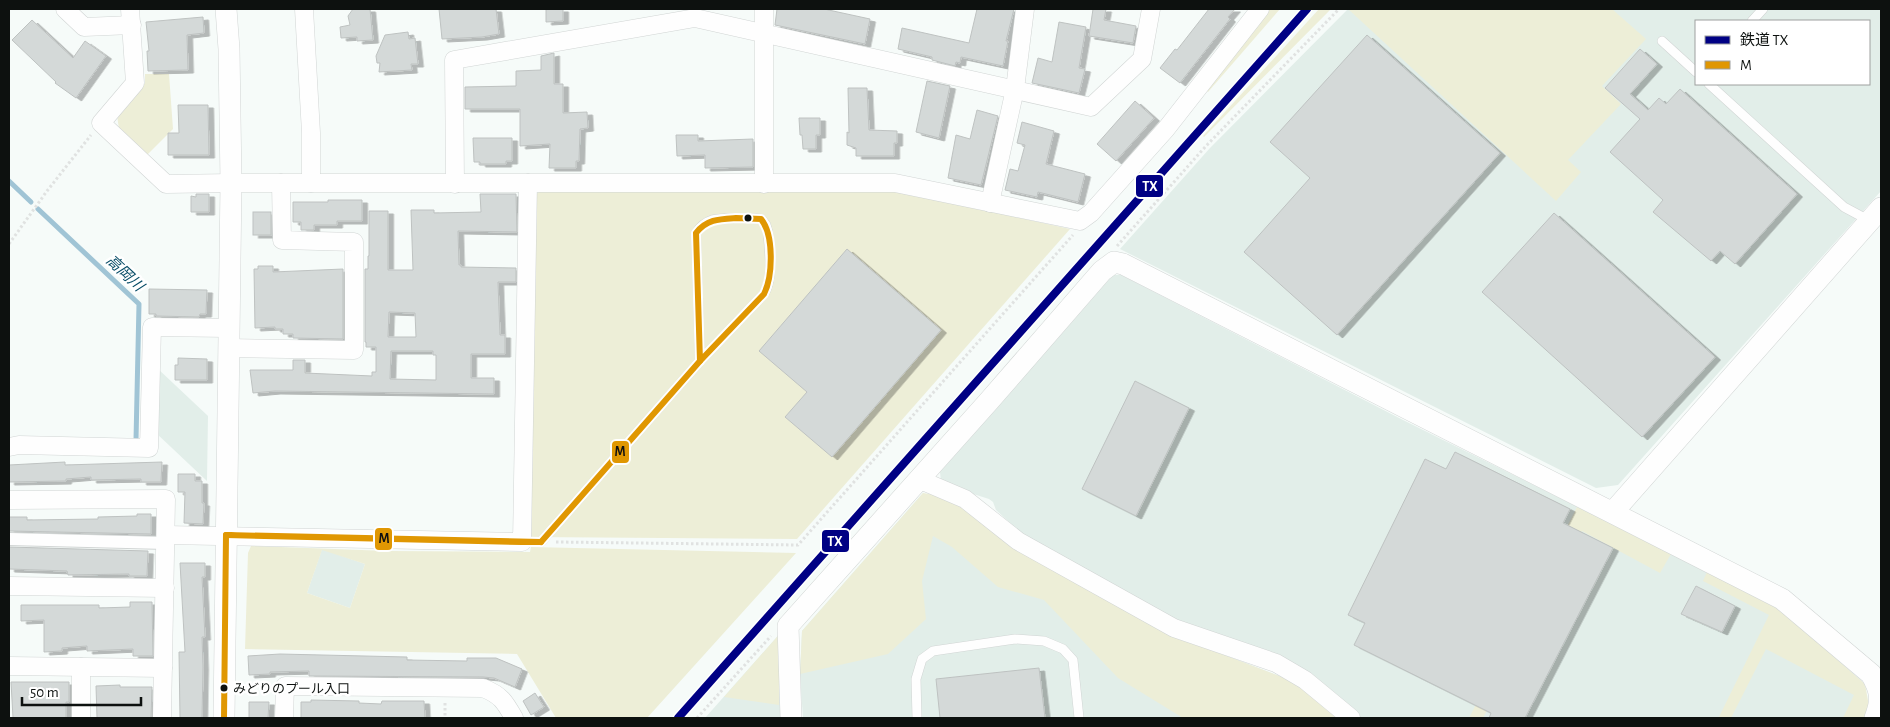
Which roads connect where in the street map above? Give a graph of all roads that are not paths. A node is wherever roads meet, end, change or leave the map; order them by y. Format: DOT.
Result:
graph roads {
  1 [pos="64,9"];
  2 [pos="226,9"];
  3 [pos="304,9"];
  4 [pos="764,9"];
  5 [pos="1025,9"];
  6 [pos="1151,9"];
  7 [pos="1260,9"];
  8 [pos="1764,9"];
  9 [pos="131,17"];
  10 [pos="1753,20"];
  11 [pos="764,34"];
  12 [pos="1662,40"];
  13 [pos="1695,71"];
  14 [pos="1711,85"];
  15 [pos="1015,89"];
  16 [pos="231,182"];
  17 [pos="281,183"];
  18 [pos="311,183"];
  19 [pos="528,183"];
  20 [pos="455,184"];
  21 [pos="764,184"];
  22 [pos="990,203"];
  23 [pos="1875,214"];
  24 [pos="228,338"];
  25 [pos="700,360"];
  26 [pos="9,447"];
  27 [pos="918,480"];
  28 [pos="9,500"];
  29 [pos="1613,512"];
  30 [pos="226,535"];
  31 [pos="9,539"];
  32 [pos="166,539"];
  33 [pos="522,542"];
  34 [pos="9,586"];
  35 [pos="165,588"];
  36 [pos="9,666"];
  37 [pos="81,667"];
  38 [pos="163,668"];
  39 [pos="81,718"];
  40 [pos="162,718"];
  41 [pos="224,718"];
  42 [pos="284,718"];
  43 [pos="514,718"];
  44 [pos="791,718"];
  45 [pos="917,718"];
  46 [pos="1079,718"];
  47 [pos="1351,718"];
  48 [pos="1876,718"];
  1 -- 9 [label="street"];
  2 -- 16 [label="street"];
  3 -- 18 [label="street"];
  4 -- 11 [label="street"];
  5 -- 15 [label="street"];
  6 -- 15 [label="street"];
  7 -- 22 [label="street"];
  8 -- 10 [label="lane"];
  9 -- 16 [label="street"];
  11 -- 15 [label="street"];
  11 -- 20 [label="street"];
  11 -- 21 [label="street"];
  12 -- 13 [label="lane"];
  14 -- 23 [label="lane"];
  15 -- 22 [label="street"];
  16 -- 17 [label="street"];
  16 -- 24 [label="street"];
  17 -- 18 [label="street"];
  17 -- 24 [label="street"];
  18 -- 20 [label="street"];
  19 -- 20 [label="street"];
  19 -- 21 [label="street"];
  19 -- 33 [label="street"];
  21 -- 22 [label="street"];
  23 -- 29 [label="street"];
  24 -- 26 [label="street"];
  24 -- 30 [label="street"];
  25 -- 25 [label="lane"];
  25 -- 33 [label="lane"];
  27 -- 29 [label="street"];
  27 -- 44 [label="street"];
  27 -- 47 [label="street"];
  28 -- 32 [label="street"];
  29 -- 48 [label="street"];
  30 -- 32 [label="street"];
  30 -- 33 [label="street"];
  30 -- 41 [label="street"];
  31 -- 32 [label="street"];
  32 -- 35 [label="street"];
  34 -- 35 [label="street"];
  35 -- 38 [label="street"];
  36 -- 37 [label="street"];
  37 -- 38 [label="street"];
  37 -- 39 [label="street"];
  38 -- 40 [label="street"];
  42 -- 43 [label="street"];
  45 -- 46 [label="lane"];
}
